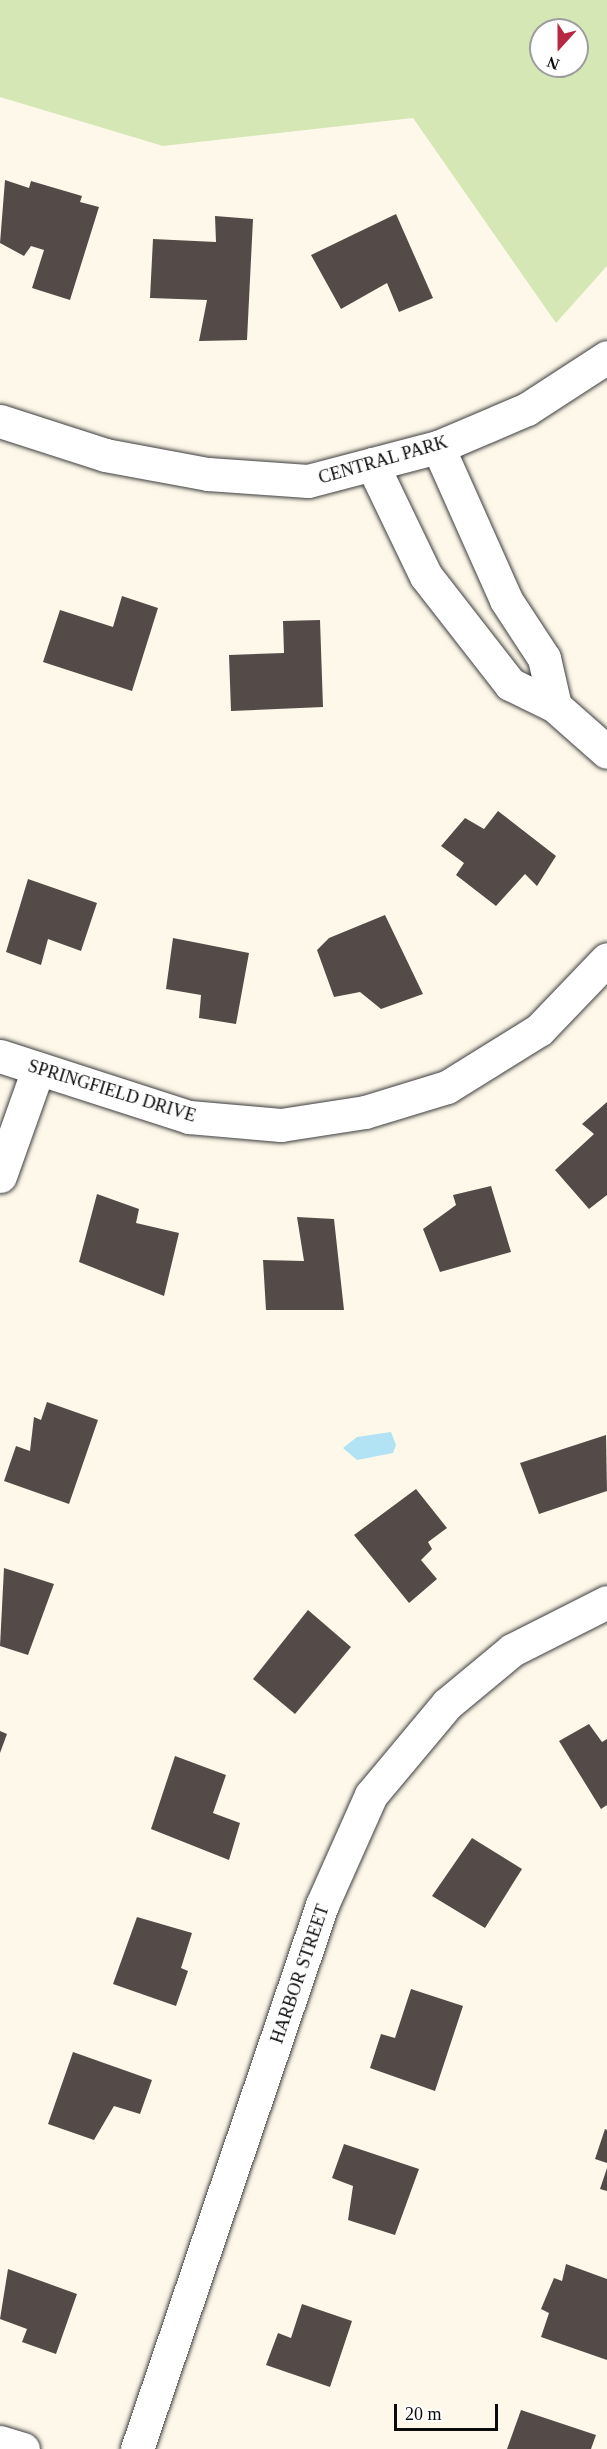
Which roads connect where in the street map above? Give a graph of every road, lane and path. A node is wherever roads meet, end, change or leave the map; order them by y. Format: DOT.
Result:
graph roads {
  1 [pos="607,357"];
  2 [pos="0,421"];
  3 [pos="438,447"];
  4 [pos="372,464"];
  5 [pos="555,706"];
  6 [pos="607,752"];
  7 [pos="607,959"];
  8 [pos="0,1056"];
  9 [pos="38,1069"];
  10 [pos="0,1176"];
  11 [pos="607,1602"];
  12 [pos="0,2442"];
  13 [pos="23,2449"];
  14 [pos="137,2449"];
  1 -- 3 [label="street, CENTRAL PARK"];
  2 -- 4 [label="street, CENTRAL PARK"];
  3 -- 4 [label="street, CENTRAL PARK"];
  3 -- 5 [label="street"];
  4 -- 5 [label="street"];
  5 -- 6 [label="street"];
  7 -- 9 [label="street, SPRINGFIELD DRIVE"];
  8 -- 9 [label="street, SPRINGFIELD DRIVE"];
  9 -- 10 [label="street"];
  11 -- 14 [label="street, HARBOR STREET"];
  12 -- 13 [label="street"];
}
